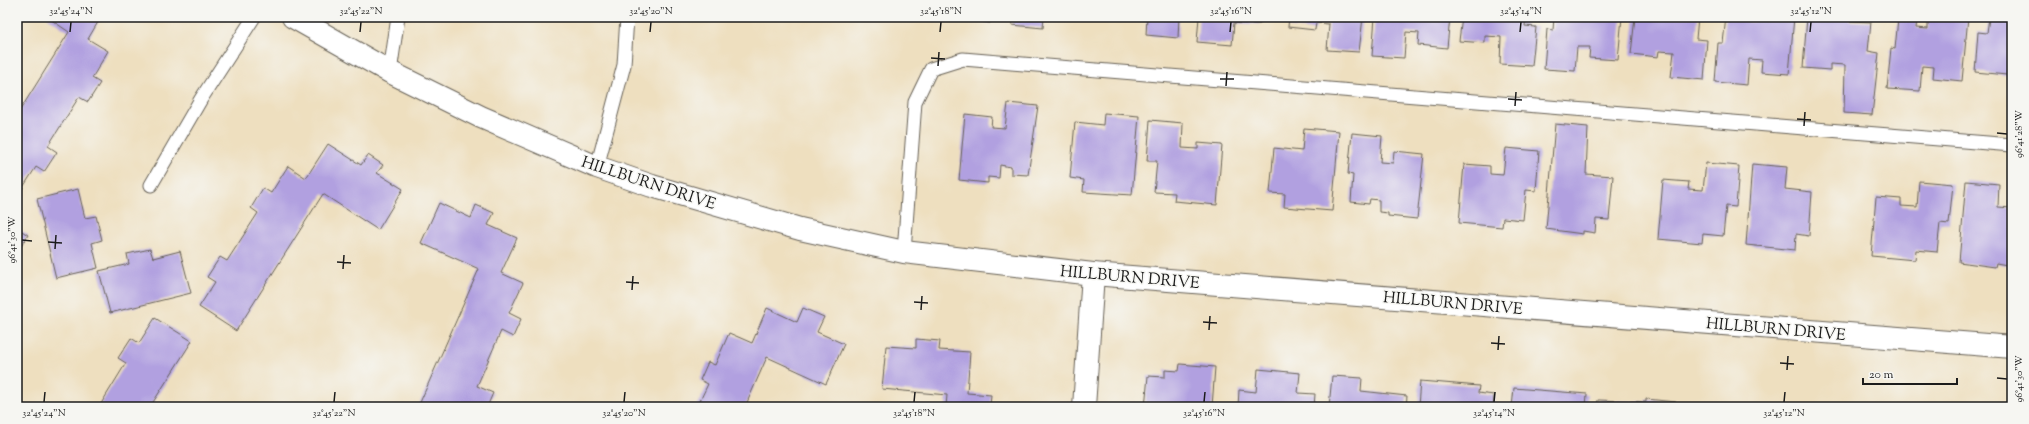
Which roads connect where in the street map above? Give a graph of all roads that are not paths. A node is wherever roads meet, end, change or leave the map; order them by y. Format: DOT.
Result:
graph roads {
  1 [pos="254,17"];
  2 [pos="293,17"];
  3 [pos="398,17"];
  4 [pos="627,17"];
  5 [pos="390,72"];
  6 [pos="2012,145"];
  7 [pos="598,167"];
  8 [pos="151,185"];
  9 [pos="904,252"];
  10 [pos="1093,274"];
  11 [pos="2012,347"];
  12 [pos="1084,407"];
  1 -- 8 [label="lane"];
  2 -- 5 [label="street, HILLBURN DRIVE"];
  3 -- 5 [label="lane"];
  4 -- 7 [label="lane"];
  5 -- 7 [label="street, HILLBURN DRIVE"];
  6 -- 9 [label="lane"];
  7 -- 9 [label="street, HILLBURN DRIVE"];
  9 -- 10 [label="street, HILLBURN DRIVE"];
  10 -- 11 [label="street, HILLBURN DRIVE"];
  10 -- 12 [label="street"];
}
